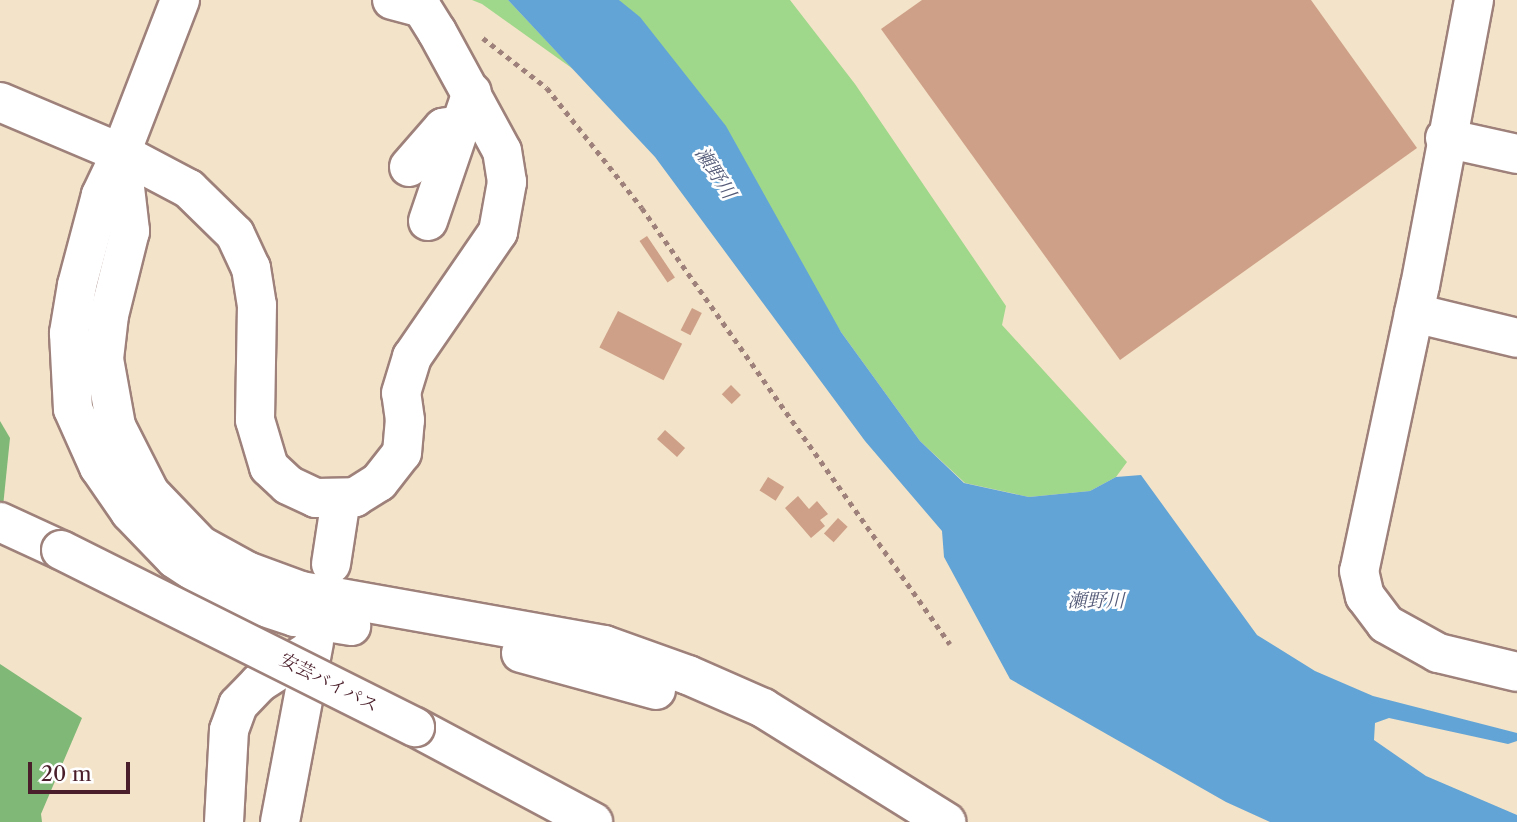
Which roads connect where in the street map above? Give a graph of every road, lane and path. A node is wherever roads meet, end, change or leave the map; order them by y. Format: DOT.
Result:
graph roads {
  1 [pos="1474,0"];
  2 [pos="413,3"];
  3 [pos="175,17"];
  4 [pos="471,30"];
  5 [pos="0,102"];
  6 [pos="465,109"];
  7 [pos="1445,138"];
  8 [pos="121,153"];
  9 [pos="1517,155"];
  10 [pos="409,167"];
  11 [pos="428,221"];
  12 [pos="1414,313"];
  13 [pos="1517,338"];
  14 [pos="341,499"];
  15 [pos="0,522"];
  16 [pos="331,564"];
  17 [pos="950,644"];
  18 [pos="1517,672"];
  19 [pos="224,822"];
  20 [pos="280,822"];
  21 [pos="593,822"];
  22 [pos="899,822"];
  23 [pos="946,822"];
  1 -- 7 [label="main road"];
  2 -- 6 [label="main road"];
  3 -- 8 [label="main road"];
  4 -- 17 [label="path"];
  5 -- 8 [label="main road"];
  6 -- 10 [label="main road"];
  6 -- 11 [label="main road"];
  6 -- 14 [label="main road"];
  7 -- 9 [label="main road"];
  7 -- 12 [label="main road"];
  8 -- 14 [label="main road"];
  8 -- 22 [label="main road"];
  8 -- 23 [label="main road"];
  12 -- 13 [label="main road"];
  12 -- 18 [label="main road"];
  14 -- 16 [label="main road"];
  15 -- 21 [label="main road, 安芸バイパス, bridge"];
  19 -- 20 [label="main road"];
}
